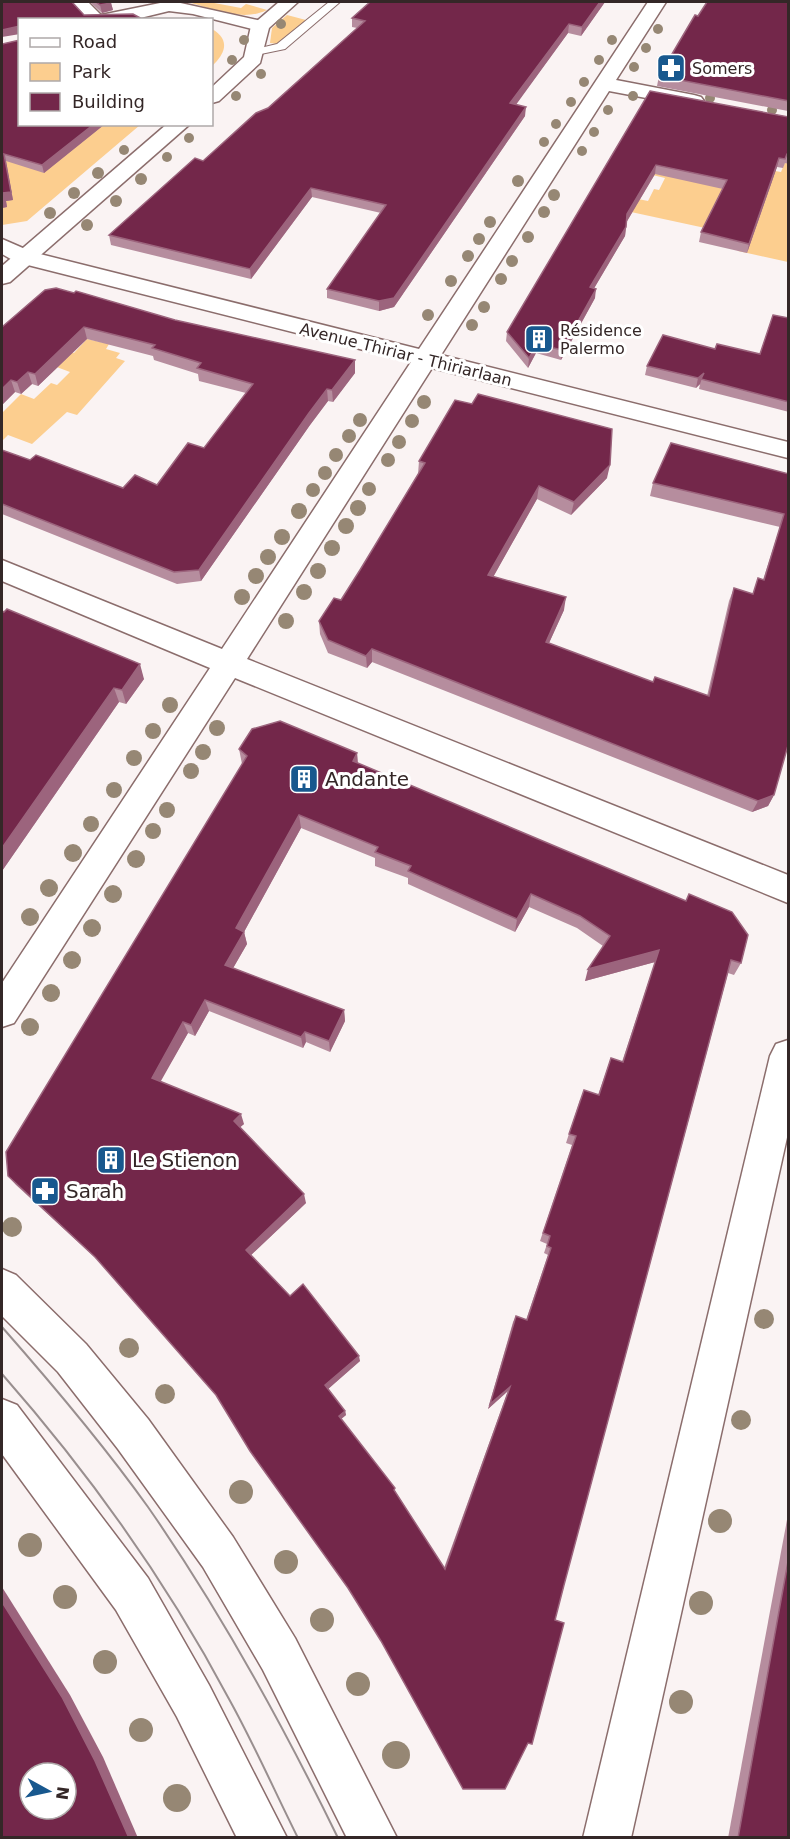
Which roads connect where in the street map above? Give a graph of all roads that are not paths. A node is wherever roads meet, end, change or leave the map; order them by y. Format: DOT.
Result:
graph roads {
  1 [pos="79,2"];
  2 [pos="290,2"];
  3 [pos="335,2"];
  4 [pos="657,2"];
  5 [pos="172,4"];
  6 [pos="93,18"];
  7 [pos="112,18"];
  8 [pos="260,26"];
  9 [pos="256,52"];
  10 [pos="605,84"];
  11 [pos="213,97"];
  12 [pos="708,103"];
  13 [pos="178,126"];
  14 [pos="2,244"];
  15 [pos="24,257"];
  16 [pos="2,277"];
  17 [pos="426,358"];
  18 [pos="789,450"];
  19 [pos="2,570"];
  20 [pos="227,663"];
  21 [pos="789,889"];
  22 [pos="2,1012"];
  23 [pos="789,1056"];
  24 [pos="2,1289"];
  25 [pos="2,1419"];
  26 [pos="263,1838"];
  27 [pos="373,1838"];
  28 [pos="607,1838"];
  1 -- 6 [label="street"];
  2 -- 8 [label="street"];
  3 -- 9 [label="lane"];
  4 -- 10 [label="street"];
  5 -- 7 [label="street"];
  5 -- 8 [label="street"];
  8 -- 9 [label="street"];
  9 -- 11 [label="street"];
  10 -- 12 [label="street"];
  10 -- 17 [label="street"];
  13 -- 15 [label="street"];
  14 -- 15 [label="street, Avenue Thiriar - Thiriarlaan"];
  15 -- 16 [label="street"];
  15 -- 17 [label="street, Avenue Thiriar - Thiriarlaan"];
  17 -- 18 [label="street, Avenue Thiriar - Thiriarlaan"];
  17 -- 20 [label="street"];
  19 -- 20 [label="street"];
  20 -- 21 [label="street"];
  20 -- 22 [label="street"];
  23 -- 28 [label="street"];
  24 -- 27 [label="street"];
  25 -- 26 [label="street"];
}
